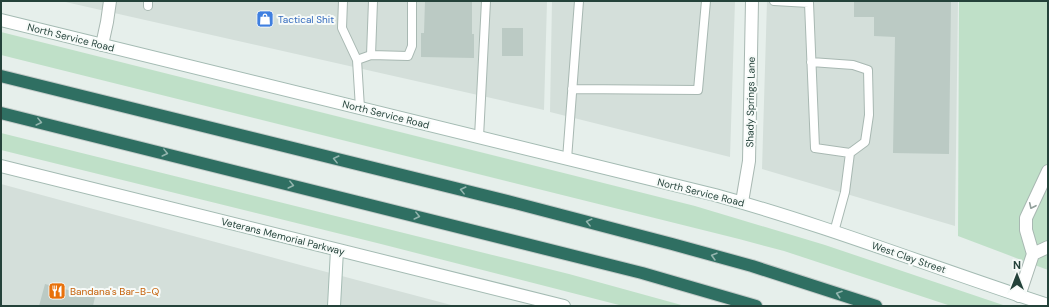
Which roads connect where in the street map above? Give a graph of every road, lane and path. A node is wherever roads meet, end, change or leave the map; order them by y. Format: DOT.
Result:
graph roads {
  1 [pos="110,1"];
  2 [pos="343,1"];
  3 [pos="373,1"];
  4 [pos="412,1"];
  5 [pos="486,1"];
  6 [pos="579,1"];
  7 [pos="706,1"];
  8 [pos="752,1"];
  9 [pos="774,1"];
  10 [pos="809,2"];
  11 [pos="1,20"];
  12 [pos="102,44"];
  13 [pos="371,55"];
  14 [pos="357,60"];
  15 [pos="811,62"];
  16 [pos="1,76"];
  17 [pos="572,89"];
  18 [pos="360,108"];
  19 [pos="1,112"];
  20 [pos="479,137"];
  21 [pos="850,154"];
  22 [pos="567,159"];
  23 [pos="1,166"];
  24 [pos="1048,171"];
  25 [pos="742,202"];
  26 [pos="770,211"];
  27 [pos="834,232"];
  28 [pos="1048,247"];
  29 [pos="336,250"];
  30 [pos="1033,254"];
  31 [pos="1019,296"];
  32 [pos="1048,305"];
  33 [pos="334,306"];
  34 [pos="564,306"];
  35 [pos="756,306"];
  36 [pos="876,306"];
  1 -- 12 [label="street"];
  2 -- 14 [label="lane"];
  3 -- 13 [label="lane"];
  4 -- 13 [label="lane"];
  5 -- 20 [label="lane"];
  6 -- 17 [label="lane"];
  7 -- 17 [label="lane"];
  8 -- 25 [label="street, Shady Springs Lane"];
  9 -- 10 [label="lane"];
  10 -- 15 [label="lane"];
  11 -- 12 [label="street, North Service Road"];
  12 -- 18 [label="street, North Service Road"];
  13 -- 14 [label="lane"];
  14 -- 18 [label="lane"];
  15 -- 21 [label="lane"];
  15 -- 21 [label="lane"];
  36 -- 16 [label="highway, one-way"];
  17 -- 22 [label="lane"];
  18 -- 20 [label="street, North Service Road"];
  19 -- 35 [label="highway, one-way"];
  20 -- 22 [label="street, North Service Road"];
  21 -- 27 [label="lane"];
  22 -- 25 [label="street, North Service Road"];
  23 -- 29 [label="street, Veterans Memorial Parkway"];
  24 -- 30 [label="street, one-way"];
  25 -- 26 [label="street, North Service Road"];
  26 -- 27 [label="street, West Clay Street"];
  27 -- 31 [label="street, West Clay Street"];
  28 -- 30 [label="street"];
  29 -- 33 [label="street"];
  29 -- 34 [label="street, Veterans Memorial Parkway"];
  30 -- 31 [label="street"];
  31 -- 32 [label="street, West Clay Street"];
}
